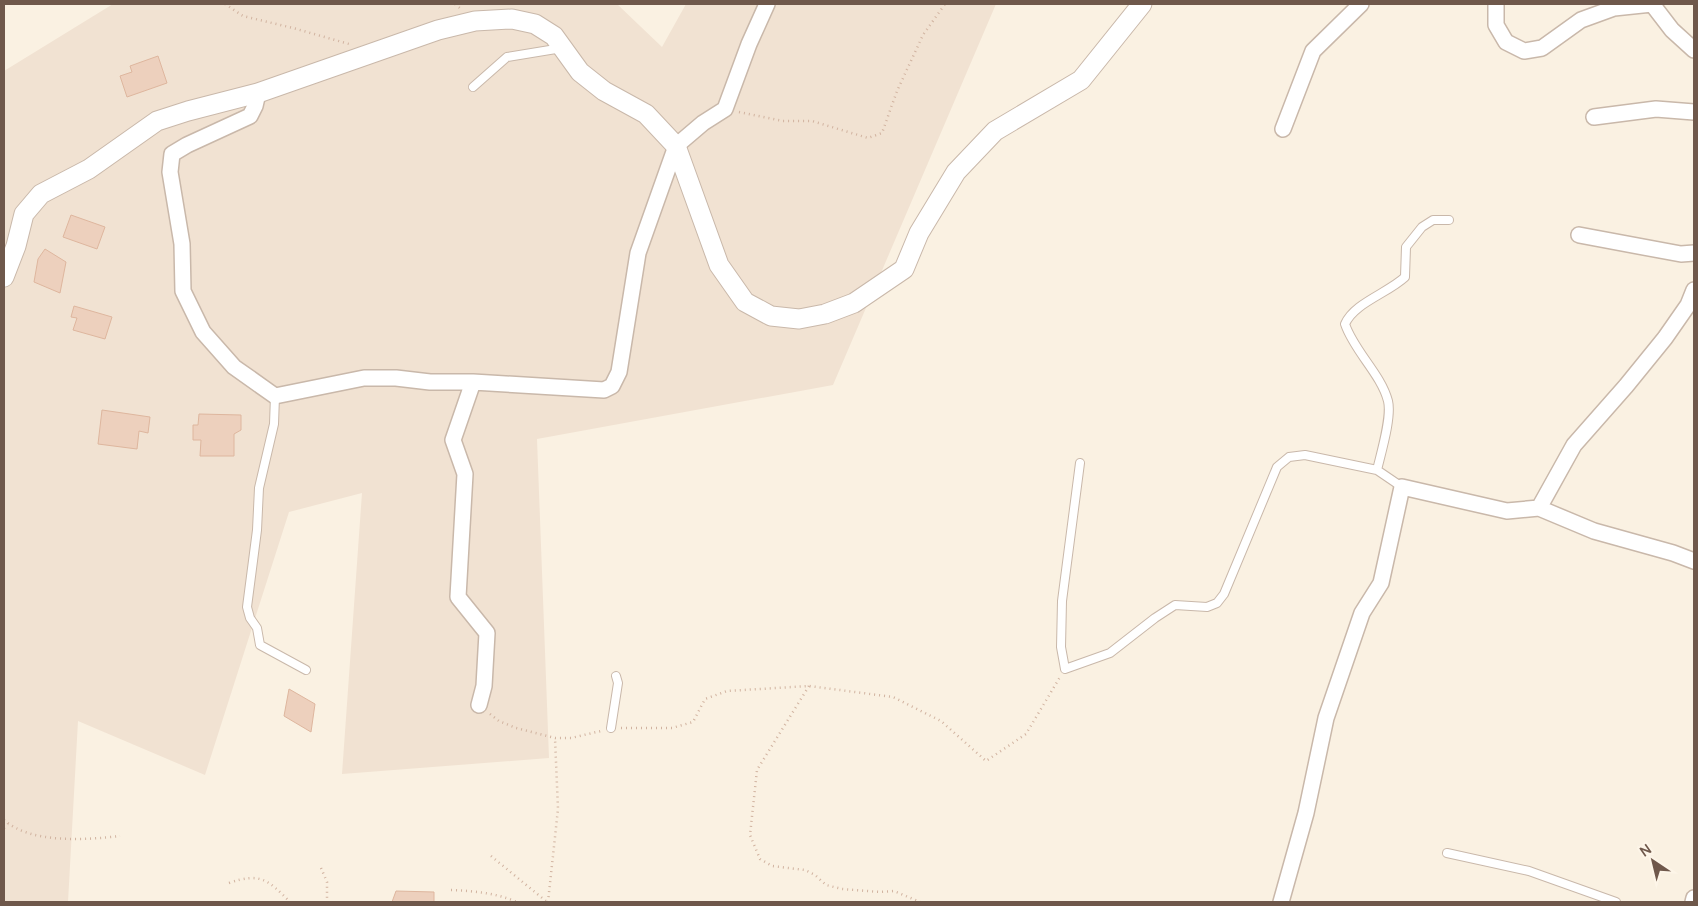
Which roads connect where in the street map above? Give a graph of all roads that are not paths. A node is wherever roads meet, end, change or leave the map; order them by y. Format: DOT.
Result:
graph roads {
  1 [pos="767,4"];
  2 [pos="1142,4"];
  3 [pos="1361,4"];
  4 [pos="1496,4"];
  5 [pos="1652,4"];
  6 [pos="562,48"];
  7 [pos="1694,50"];
  8 [pos="473,87"];
  9 [pos="258,93"];
  10 [pos="1694,112"];
  11 [pos="1594,117"];
  12 [pos="1283,129"];
  13 [pos="676,146"];
  14 [pos="1449,220"];
  15 [pos="1578,235"];
  16 [pos="1694,252"];
  17 [pos="4,277"];
  18 [pos="1694,290"];
  19 [pos="473,382"];
  20 [pos="276,396"];
  21 [pos="1080,463"];
  22 [pos="1377,470"];
  23 [pos="1402,487"];
  24 [pos="1539,508"];
  25 [pos="1694,561"];
  26 [pos="306,670"];
  27 [pos="616,676"];
  28 [pos="478,705"];
  29 [pos="610,728"];
  30 [pos="1447,853"];
  31 [pos="1694,898"];
  32 [pos="1280,902"];
  33 [pos="1616,902"];
  34 [pos="1693,902"];
  1 -- 13 [label="street"];
  2 -- 13 [label="street"];
  3 -- 12 [label="street"];
  4 -- 5 [label="street"];
  5 -- 7 [label="street"];
  6 -- 8 [label="lane"];
  6 -- 9 [label="street"];
  6 -- 13 [label="street"];
  9 -- 17 [label="street"];
  9 -- 20 [label="street"];
  10 -- 11 [label="street"];
  13 -- 19 [label="street"];
  14 -- 22 [label="lane"];
  15 -- 16 [label="street"];
  18 -- 24 [label="street"];
  19 -- 20 [label="street"];
  19 -- 28 [label="street"];
  20 -- 26 [label="lane"];
  21 -- 22 [label="lane"];
  22 -- 23 [label="lane"];
  23 -- 24 [label="street"];
  23 -- 32 [label="street"];
  24 -- 25 [label="street"];
  27 -- 29 [label="lane"];
  30 -- 33 [label="lane"];
  31 -- 34 [label="street"];
}
